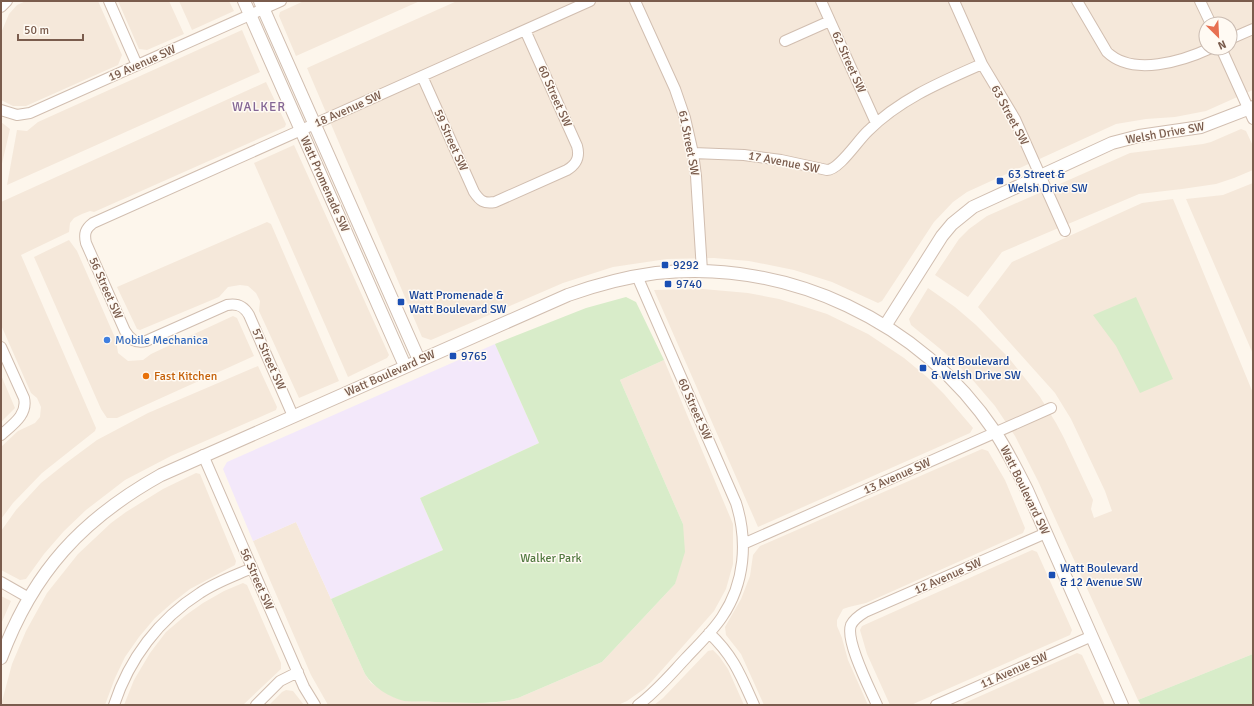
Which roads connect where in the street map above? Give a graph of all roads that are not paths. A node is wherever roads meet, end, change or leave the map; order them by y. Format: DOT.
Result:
graph roads {
  1 [pos="7,1"];
  2 [pos="109,1"];
  3 [pos="244,1"];
  4 [pos="281,1"];
  5 [pos="590,1"];
  6 [pos="635,1"];
  7 [pos="821,1"];
  8 [pos="954,1"];
  9 [pos="1077,1"];
  10 [pos="1200,1"];
  11 [pos="262,5"];
  12 [pos="1,7"];
  13 [pos="250,15"];
  14 [pos="1207,16"];
  15 [pos="830,21"];
  16 [pos="1253,29"];
  17 [pos="525,30"];
  18 [pos="1238,36"];
  19 [pos="785,41"];
  20 [pos="1198,53"];
  21 [pos="1226,56"];
  22 [pos="982,64"];
  23 [pos="137,65"];
  24 [pos="422,76"];
  25 [pos="1,110"];
  26 [pos="1252,112"];
  27 [pos="876,123"];
  28 [pos="314,124"];
  29 [pos="302,130"];
  30 [pos="693,153"];
  31 [pos="1040,175"];
  32 [pos="483,202"];
  33 [pos="85,230"];
  34 [pos="1065,231"];
  35 [pos="702,271"];
  36 [pos="637,276"];
  37 [pos="240,305"];
  38 [pos="885,326"];
  39 [pos="1,347"];
  40 [pos="419,360"];
  41 [pos="405,366"];
  42 [pos="1051,408"];
  43 [pos="293,416"];
  44 [pos="995,432"];
  45 [pos="1,435"];
  46 [pos="203,455"];
  47 [pos="1046,533"];
  48 [pos="743,544"];
  49 [pos="252,568"];
  50 [pos="1,582"];
  51 [pos="29,598"];
  52 [pos="709,633"];
  53 [pos="1092,636"];
  54 [pos="1,658"];
  55 [pos="298,672"];
  56 [pos="314,703"];
  57 [pos="114,705"];
  58 [pos="256,705"];
  59 [pos="638,705"];
  60 [pos="754,705"];
  61 [pos="877,705"];
  62 [pos="936,705"];
  63 [pos="1122,705"];
  1 -- 12 [label="street"];
  2 -- 23 [label="street"];
  3 -- 13 [label="street, Watt Promenade SW"];
  4 -- 11 [label="street, 19 Avenue SW"];
  5 -- 17 [label="street, 18 Avenue SW"];
  6 -- 30 [label="street, 61 Street SW"];
  7 -- 15 [label="street, 62 Street SW"];
  8 -- 22 [label="street, 63 Street SW"];
  9 -- 20 [label="street"];
  10 -- 14 [label="street"];
  11 -- 13 [label="street, 19 Avenue SW"];
  11 -- 28 [label="street, Watt Promenade SW"];
  13 -- 23 [label="street, 19 Avenue SW"];
  13 -- 29 [label="street, Watt Promenade SW"];
  15 -- 19 [label="street"];
  15 -- 27 [label="street, 62 Street SW"];
  16 -- 18 [label="street"];
  17 -- 24 [label="street, 18 Avenue SW"];
  17 -- 32 [label="street, 60 Street SW"];
  21 -- 26 [label="street"];
  22 -- 27 [label="street, 17 Avenue SW"];
  22 -- 31 [label="street, 63 Street SW"];
  23 -- 25 [label="street, 19 Avenue SW"];
  24 -- 28 [label="street, 18 Avenue SW"];
  24 -- 32 [label="street, 59 Street SW"];
  26 -- 31 [label="street, Welsh Drive SW"];
  27 -- 30 [label="street, 17 Avenue SW"];
  28 -- 29 [label="street, 18 Avenue SW"];
  28 -- 40 [label="street, Watt Promenade SW"];
  29 -- 33 [label="street, 18 Avenue SW"];
  29 -- 41 [label="street, Watt Promenade SW"];
  30 -- 35 [label="street, 61 Street SW"];
  31 -- 34 [label="street, 63 Street SW"];
  31 -- 38 [label="street, Welsh Drive SW"];
  33 -- 37 [label="street, 56 Street SW"];
  35 -- 36 [label="street, Watt Boulevard SW"];
  35 -- 38 [label="street, Watt Boulevard SW"];
  36 -- 40 [label="street, Watt Boulevard SW"];
  36 -- 48 [label="street, 60 Street SW"];
  37 -- 43 [label="street, 57 Street SW"];
  38 -- 44 [label="street, Watt Boulevard SW"];
  39 -- 45 [label="street"];
  40 -- 41 [label="street, Watt Boulevard SW"];
  41 -- 43 [label="street, Watt Boulevard SW"];
  42 -- 44 [label="street, 13 Avenue SW"];
  43 -- 46 [label="street, Watt Boulevard SW"];
  44 -- 47 [label="street, Watt Boulevard SW"];
  44 -- 48 [label="street, 13 Avenue SW"];
  46 -- 49 [label="street, 56 Street SW"];
  46 -- 51 [label="street, Watt Boulevard SW"];
  47 -- 53 [label="street, Watt Boulevard SW"];
  47 -- 61 [label="street, 12 Avenue SW"];
  48 -- 52 [label="street"];
  49 -- 55 [label="street, 56 Street SW"];
  49 -- 57 [label="street"];
  50 -- 51 [label="street"];
  51 -- 54 [label="street, Watt Boulevard SW"];
  52 -- 59 [label="street"];
  52 -- 60 [label="street"];
  53 -- 62 [label="street, 11 Avenue SW"];
  53 -- 63 [label="street, Watt Boulevard SW"];
  55 -- 56 [label="street, 56 Street SW"];
  55 -- 58 [label="street"];
}
